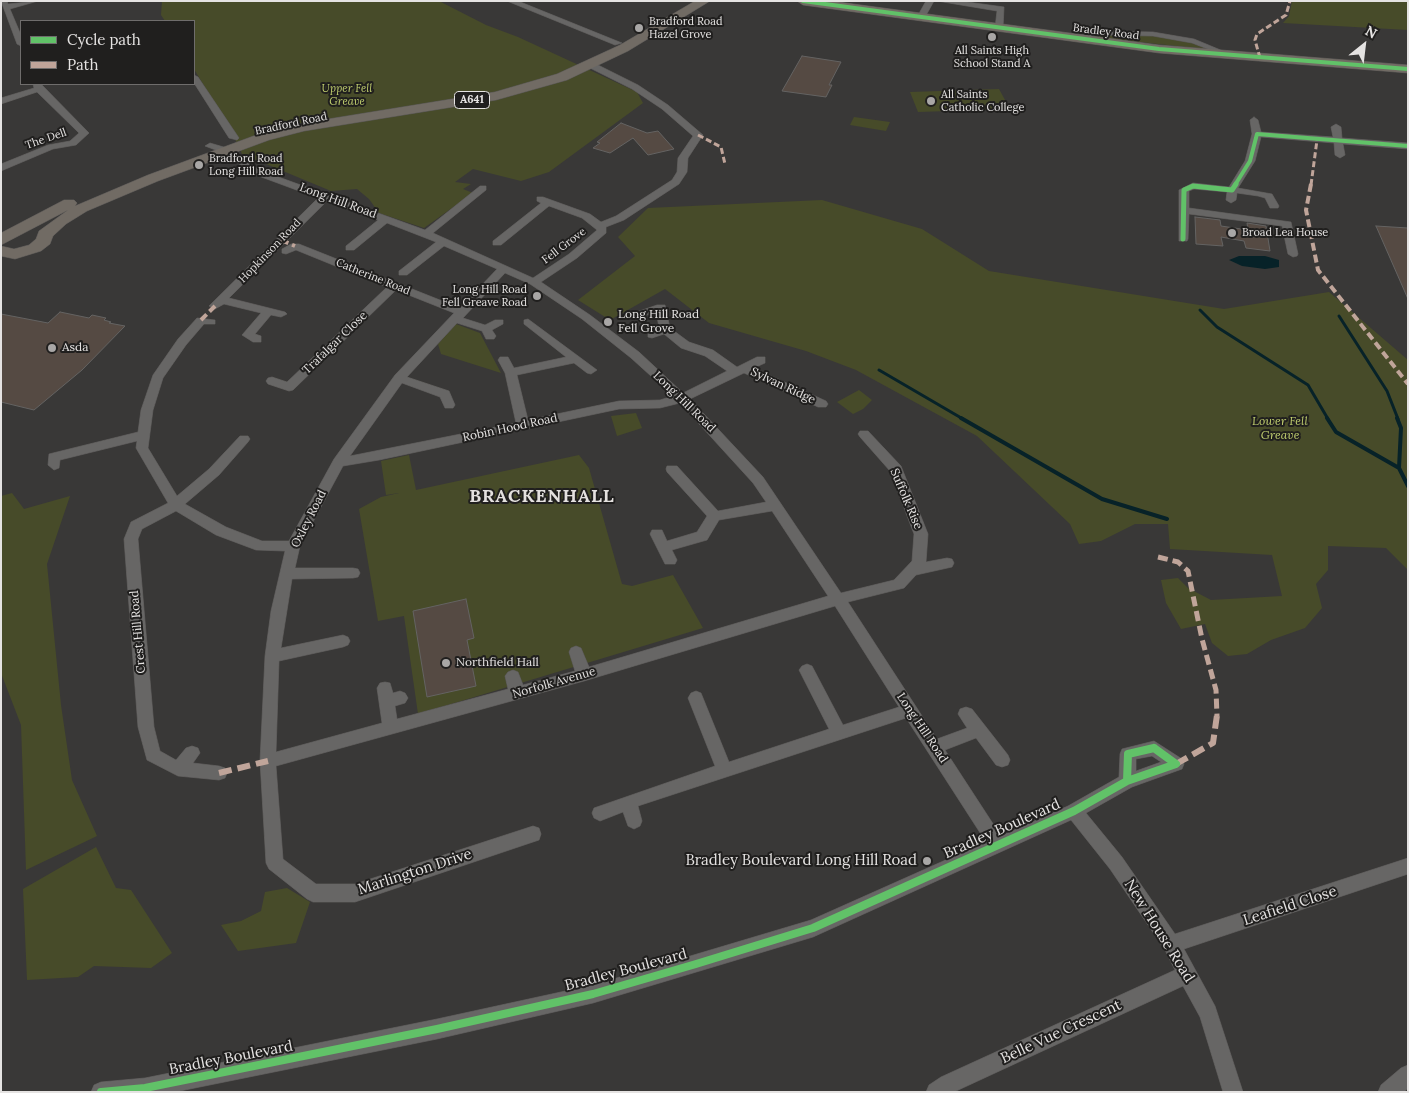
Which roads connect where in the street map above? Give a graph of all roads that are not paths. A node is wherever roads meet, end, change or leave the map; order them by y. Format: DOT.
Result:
graph roads {
  1 [pos="511,1"];
  2 [pos="686,1"];
  3 [pos="704,1"];
  4 [pos="803,1"];
  5 [pos="930,1"];
  6 [pos="941,1"];
  7 [pos="38,2"];
  8 [pos="5,4"];
  9 [pos="922,17"];
  10 [pos="998,28"];
  11 [pos="20,42"];
  12 [pos="618,43"];
  13 [pos="591,65"];
  14 [pos="1408,69"];
  15 [pos="195,79"];
  16 [pos="38,86"];
  17 [pos="1,101"];
  18 [pos="1254,120"];
  19 [pos="1336,127"];
  20 [pos="1257,134"];
  21 [pos="234,138"];
  22 [pos="1338,141"];
  23 [pos="1408,146"];
  24 [pos="217,148"];
  25 [pos="1340,155"];
  26 [pos="1,168"];
  27 [pos="475,190"];
  28 [pos="1231,195"];
  29 [pos="326,197"];
  30 [pos="1274,206"];
  31 [pos="1183,210"];
  32 [pos="387,218"];
  33 [pos="600,226"];
  34 [pos="45,234"];
  35 [pos="426,234"];
  36 [pos="5,238"];
  37 [pos="1183,239"];
  38 [pos="444,241"];
  39 [pos="517,241"];
  40 [pos="352,243"];
  41 [pos="23,252"];
  42 [pos="286,252"];
  43 [pos="1293,254"];
  44 [pos="1,263"];
  45 [pos="504,268"];
  46 [pos="403,273"];
  47 [pos="534,282"];
  48 [pos="394,286"];
  49 [pos="269,311"];
  50 [pos="281,314"];
  51 [pos="458,316"];
  52 [pos="635,316"];
  53 [pos="211,322"];
  54 [pos="499,322"];
  55 [pos="528,322"];
  56 [pos="665,329"];
  57 [pos="652,334"];
  58 [pos="257,339"];
  59 [pos="576,358"];
  60 [pos="504,360"];
  61 [pos="760,360"];
  62 [pos="591,370"];
  63 [pos="740,370"];
  64 [pos="510,373"];
  65 [pos="399,378"];
  66 [pos="272,381"];
  67 [pos="682,398"];
  68 [pos="822,404"];
  69 [pos="449,405"];
  70 [pos="523,426"];
  71 [pos="864,434"];
  72 [pos="143,435"];
  73 [pos="242,447"];
  74 [pos="54,457"];
  75 [pos="339,462"];
  76 [pos="672,469"];
  77 [pos="176,505"];
  78 [pos="776,505"];
  79 [pos="715,516"];
  80 [pos="293,546"];
  81 [pos="670,560"];
  82 [pos="946,563"];
  83 [pos="911,571"];
  84 [pos="353,573"];
  85 [pos="288,574"];
  86 [pos="838,599"];
  87 [pos="343,641"];
  88 [pos="576,652"];
  89 [pos="272,656"];
  90 [pos="807,670"];
  91 [pos="584,674"];
  92 [pos="513,676"];
  93 [pos="517,693"];
  94 [pos="391,696"];
  95 [pos="696,698"];
  96 [pos="909,710"];
  97 [pos="966,714"];
  98 [pos="391,728"];
  99 [pos="977,731"];
  100 [pos="839,733"];
  101 [pos="935,746"];
  102 [pos="192,753"];
  103 [pos="1002,760"];
  104 [pos="268,761"];
  105 [pos="178,769"];
  106 [pos="724,769"];
  107 [pos="219,773"];
  108 [pos="1128,781"];
  109 [pos="628,802"];
  110 [pos="1074,811"];
  111 [pos="600,812"];
  112 [pos="634,821"];
  113 [pos="532,834"];
  114 [pos="997,845"];
  115 [pos="275,863"];
  116 [pos="1408,866"];
  117 [pos="1171,944"];
  118 [pos="1188,974"];
  119 [pos="1408,1075"];
  120 [pos="145,1090"];
  121 [pos="101,1092"];
  122 [pos="936,1092"];
  123 [pos="1233,1092"];
  124 [pos="1388,1092"];
  1 -- 12 [label="street"];
  2 -- 12 [label="main road, Bradford Road / A641"];
  3 -- 13 [label="main road, Bradford Road / A641"];
  4 -- 9 [label="main road, Bradley Road"];
  5 -- 9 [label="street"];
  6 -- 10 [label="street"];
  7 -- 8 [label="street"];
  8 -- 11 [label="street"];
  9 -- 10 [label="main road, Bradley Road"];
  10 -- 14 [label="main road, Bradley Road"];
  12 -- 21 [label="main road, Bradford Road / A641"];
  13 -- 24 [label="main road, Bradford Road / A641"];
  13 -- 33 [label="street, Fell Grove"];
  15 -- 21 [label="street"];
  16 -- 17 [label="street"];
  16 -- 26 [label="street, The Dell"];
  18 -- 20 [label="street"];
  19 -- 22 [label="street"];
  20 -- 22 [label="street"];
  20 -- 28 [label="street"];
  21 -- 24 [label="main road, Bradford Road / A641"];
  22 -- 23 [label="street"];
  22 -- 25 [label="street"];
  24 -- 29 [label="street, Long Hill Road"];
  24 -- 34 [label="main road, Bradford Road / A641"];
  24 -- 36 [label="main road, Bradford Road / A641"];
  27 -- 35 [label="street"];
  28 -- 30 [label="street"];
  28 -- 31 [label="street"];
  29 -- 32 [label="street, Long Hill Road"];
  29 -- 49 [label="street, Hopkinson Road"];
  31 -- 37 [label="street"];
  31 -- 43 [label="street"];
  32 -- 35 [label="street, Long Hill Road"];
  32 -- 40 [label="street"];
  33 -- 39 [label="street, Fell Grove"];
  33 -- 47 [label="street, Fell Grove"];
  34 -- 36 [label="main road"];
  34 -- 41 [label="main road, Bradford Road"];
  35 -- 38 [label="street, Long Hill Road"];
  36 -- 41 [label="main road"];
  38 -- 45 [label="street, Long Hill Road"];
  38 -- 46 [label="street"];
  41 -- 44 [label="main road, Bradford Road"];
  42 -- 48 [label="street, Catherine Road"];
  45 -- 47 [label="street, Long Hill Road"];
  45 -- 51 [label="street, Oxley Road"];
  47 -- 67 [label="street, Long Hill Road"];
  48 -- 51 [label="street, Catherine Road"];
  48 -- 66 [label="street, Trafalgar Close"];
  49 -- 50 [label="street"];
  49 -- 58 [label="street"];
  51 -- 54 [label="street, Catherine Road"];
  51 -- 65 [label="street, Oxley Road"];
  52 -- 56 [label="street"];
  53 -- 72 [label="street"];
  55 -- 59 [label="street"];
  56 -- 57 [label="street"];
  56 -- 63 [label="street, Sylvan Ridge"];
  59 -- 62 [label="street"];
  59 -- 64 [label="street"];
  60 -- 64 [label="street"];
  61 -- 63 [label="street, Sylvan Ridge"];
  63 -- 67 [label="street, Sylvan Ridge"];
  63 -- 68 [label="street, Sylvan Ridge"];
  64 -- 70 [label="street"];
  65 -- 69 [label="street"];
  65 -- 75 [label="street, Oxley Road"];
  67 -- 70 [label="street, Robin Hood Road"];
  67 -- 78 [label="street, Long Hill Road"];
  70 -- 75 [label="street, Robin Hood Road"];
  71 -- 83 [label="street, Suffolk Rise"];
  72 -- 74 [label="street"];
  72 -- 77 [label="street"];
  73 -- 77 [label="street, Crest Hill Road"];
  75 -- 80 [label="street, Oxley Road"];
  76 -- 79 [label="street"];
  77 -- 80 [label="street"];
  77 -- 105 [label="street, Crest Hill Road"];
  78 -- 79 [label="street"];
  78 -- 86 [label="street, Long Hill Road"];
  79 -- 81 [label="street"];
  80 -- 85 [label="street, Oxley Road"];
  82 -- 83 [label="street"];
  83 -- 86 [label="street"];
  84 -- 85 [label="street"];
  85 -- 89 [label="street, Oxley Road"];
  86 -- 91 [label="street, Norfolk Avenue"];
  86 -- 96 [label="street, Long Hill Road"];
  87 -- 89 [label="street"];
  88 -- 91 [label="street"];
  89 -- 104 [label="street, Oxley Road"];
  90 -- 100 [label="street"];
  91 -- 93 [label="street, Norfolk Avenue"];
  92 -- 93 [label="street"];
  93 -- 98 [label="street, Norfolk Avenue"];
  94 -- 98 [label="street"];
  95 -- 106 [label="street"];
  96 -- 100 [label="street"];
  96 -- 101 [label="street, Long Hill Road"];
  97 -- 99 [label="street"];
  98 -- 104 [label="street, Norfolk Avenue"];
  99 -- 101 [label="street"];
  99 -- 103 [label="street"];
  100 -- 106 [label="street"];
  101 -- 114 [label="street, Long Hill Road"];
  102 -- 105 [label="street"];
  104 -- 115 [label="street, Oxley Road"];
  105 -- 107 [label="street, Crest Hill Road"];
  106 -- 109 [label="street"];
  108 -- 110 [label="street, Bradley Boulevard"];
  109 -- 111 [label="street"];
  109 -- 112 [label="street"];
  110 -- 114 [label="street, Bradley Boulevard"];
  110 -- 117 [label="street, New House Road"];
  113 -- 115 [label="street, Marlington Drive"];
  114 -- 120 [label="street, Bradley Boulevard"];
  116 -- 117 [label="street, Leafield Close"];
  117 -- 118 [label="street, New House Road"];
  118 -- 122 [label="street, Belle Vue Crescent"];
  118 -- 123 [label="street, New House Road"];
  119 -- 124 [label="street"];
  120 -- 121 [label="street, Bradley Boulevard"];
}
